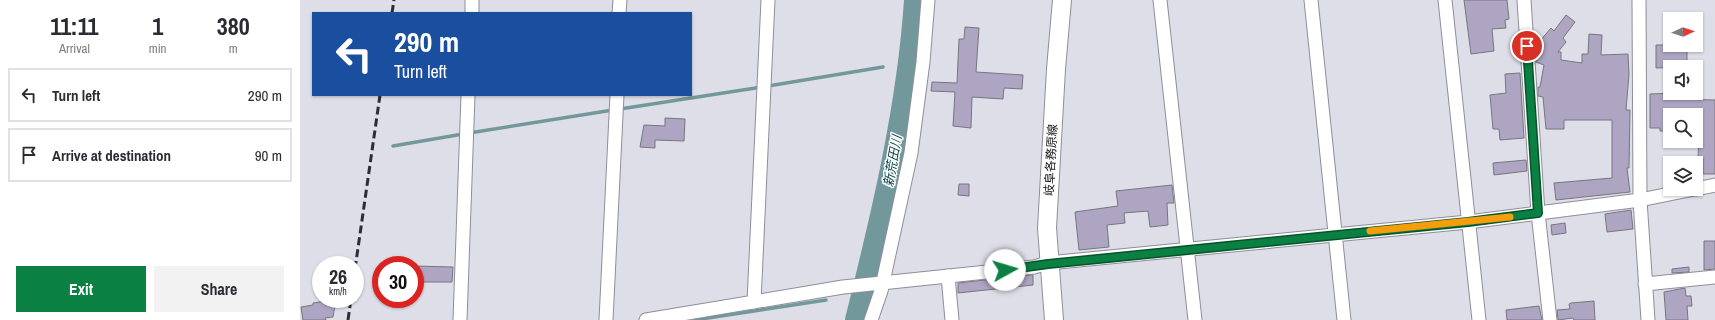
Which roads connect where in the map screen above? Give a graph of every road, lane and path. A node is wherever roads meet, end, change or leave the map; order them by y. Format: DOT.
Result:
graph roads {
  1 [pos="472,0"];
  2 [pos="620,0"];
  3 [pos="768,0"];
  4 [pos="928,0"];
  5 [pos="1062,0"];
  6 [pos="1160,0"];
  7 [pos="1311,0"];
  8 [pos="1444,0"];
  9 [pos="1524,0"];
  10 [pos="1640,0"];
  11 [pos="472,12"];
  12 [pos="619,12"];
  13 [pos="468,96"];
  14 [pos="617,96"];
  15 [pos="1715,185"];
  16 [pos="1703,187"];
  17 [pos="1663,195"];
  18 [pos="1640,200"];
  19 [pos="1538,213"];
  20 [pos="1468,222"];
  21 [pos="1335,234"];
  22 [pos="1187,250"];
  23 [pos="1048,264"];
  24 [pos="948,276"];
  25 [pos="1715,277"];
  26 [pos="880,283"];
  27 [pos="1645,284"];
  28 [pos="754,302"];
  29 [pos="460,320"];
  30 [pos="606,320"];
  31 [pos="646,320"];
  32 [pos="871,320"];
  33 [pos="952,320"];
  34 [pos="1054,320"];
  35 [pos="1195,320"];
  36 [pos="1344,320"];
  37 [pos="1479,320"];
  38 [pos="1550,320"];
  39 [pos="1648,320"];
  1 -- 11 [label="street"];
  2 -- 12 [label="street"];
  3 -- 28 [label="street"];
  4 -- 26 [label="street"];
  5 -- 23 [label="main road, 岐阜各務原線"];
  6 -- 22 [label="street"];
  7 -- 21 [label="street"];
  8 -- 20 [label="street"];
  9 -- 19 [label="street"];
  10 -- 18 [label="street"];
  13 -- 29 [label="street"];
  14 -- 30 [label="street"];
  15 -- 16 [label="street"];
  17 -- 18 [label="street"];
  18 -- 19 [label="street"];
  18 -- 27 [label="street"];
  19 -- 20 [label="street"];
  19 -- 38 [label="street"];
  20 -- 21 [label="street"];
  20 -- 37 [label="street"];
  21 -- 22 [label="street"];
  21 -- 36 [label="street"];
  22 -- 23 [label="street"];
  22 -- 35 [label="street"];
  23 -- 24 [label="street"];
  23 -- 34 [label="main road, 岐阜各務原線"];
  24 -- 26 [label="street"];
  24 -- 33 [label="street"];
  25 -- 27 [label="street"];
  26 -- 28 [label="street"];
  26 -- 32 [label="street"];
  27 -- 39 [label="street"];
  28 -- 31 [label="street"];
}
